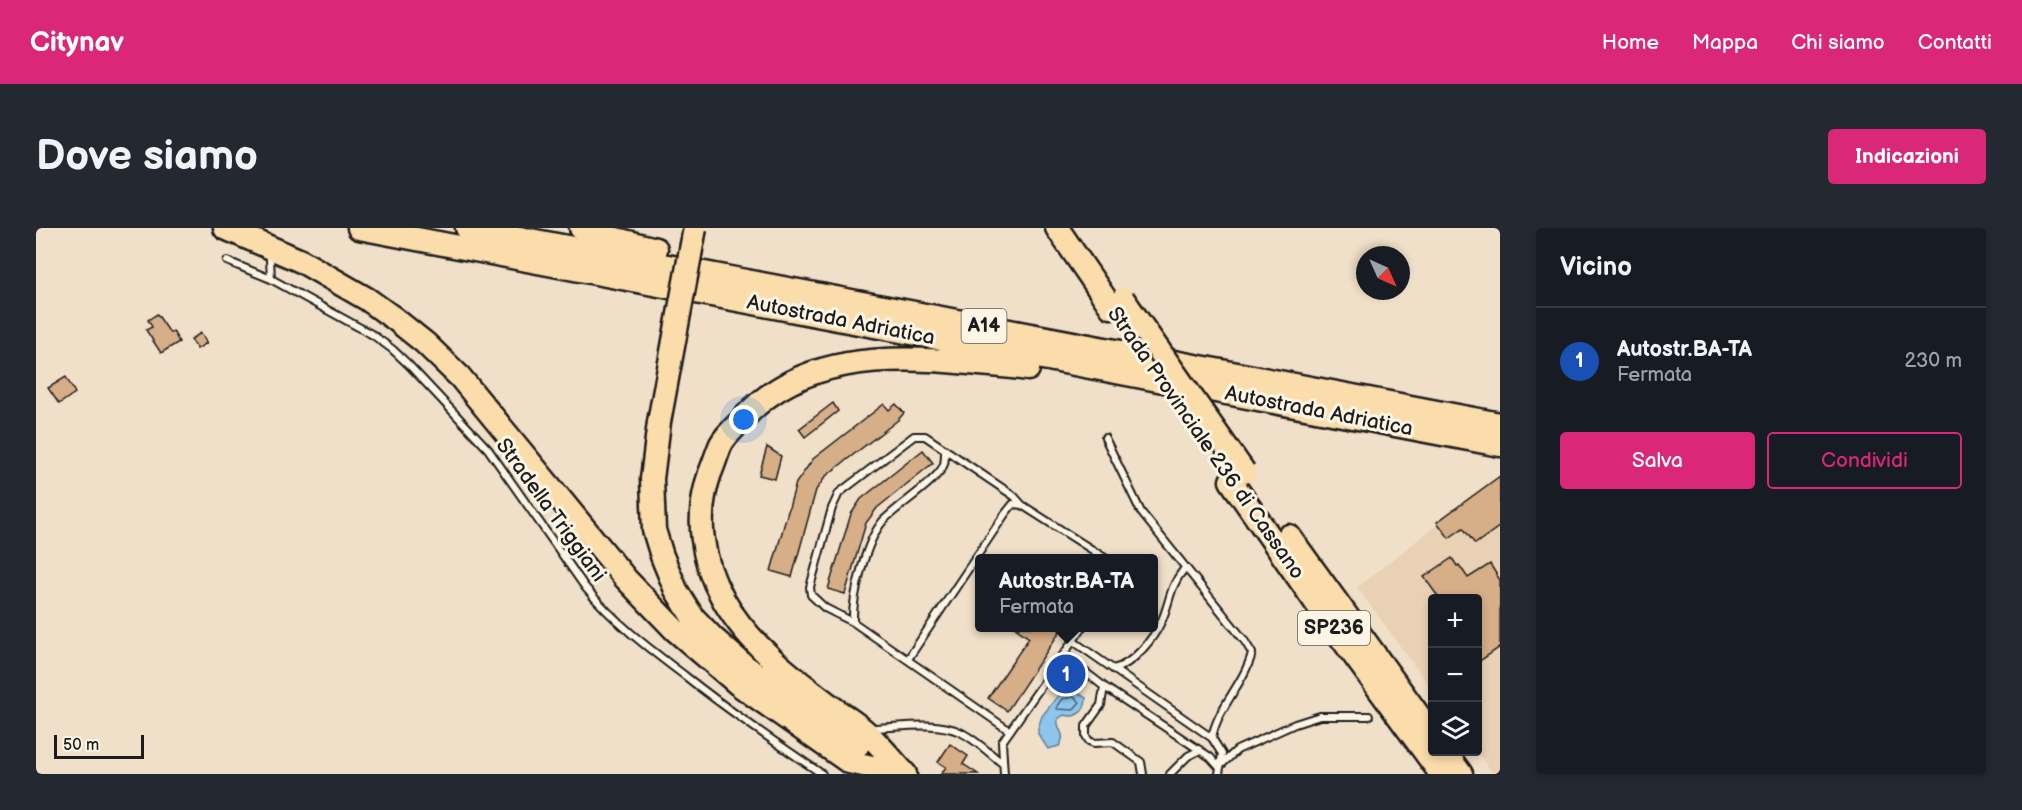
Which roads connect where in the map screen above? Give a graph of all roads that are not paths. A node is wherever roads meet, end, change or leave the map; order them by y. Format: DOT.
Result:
graph roads {
  1 [pos="225,228"];
  2 [pos="359,228"];
  3 [pos="467,228"];
  4 [pos="581,228"];
  5 [pos="695,228"];
  6 [pos="1058,228"];
  7 [pos="1075,228"];
  8 [pos="270,259"];
  9 [pos="227,261"];
  10 [pos="271,279"];
  11 [pos="1117,303"];
  12 [pos="881,306"];
  13 [pos="1236,395"];
  14 [pos="1500,424"];
  15 [pos="1105,438"];
  16 [pos="1500,445"];
  17 [pos="945,450"];
  18 [pos="1238,476"];
  19 [pos="1022,505"];
  20 [pos="978,554"];
  21 [pos="1099,554"];
  22 [pos="975,559"];
  23 [pos="1185,568"];
  24 [pos="1321,610"];
  25 [pos="853,622"];
  26 [pos="1158,626"];
  27 [pos="1079,632"];
  28 [pos="1154,632"];
  29 [pos="1073,642"];
  30 [pos="1063,655"];
  31 [pos="908,659"];
  32 [pos="1112,669"];
  33 [pos="1104,687"];
  34 [pos="1369,716"];
  35 [pos="861,728"];
  36 [pos="1428,729"];
  37 [pos="1010,731"];
  38 [pos="1212,738"];
  39 [pos="1200,750"];
  40 [pos="1448,756"];
  41 [pos="1002,763"];
  42 [pos="1219,770"];
  43 [pos="822,774"];
  44 [pos="905,774"];
  45 [pos="1004,774"];
  46 [pos="1143,774"];
  47 [pos="1170,774"];
  48 [pos="1430,774"];
  49 [pos="1441,774"];
  50 [pos="1461,774"];
  1 -- 44 [label="highway"];
  2 -- 13 [label="highway, Autostrada Adriatica / A14"];
  3 -- 12 [label="highway, Autostrada Adriatica / A14"];
  4 -- 12 [label="highway, A14"];
  5 -- 44 [label="highway, bridge"];
  6 -- 11 [label="highway, Strada Provinciale 236 di Cassano / SP236"];
  7 -- 11 [label="highway, Strada Provinciale 236 di Cassano / SP236"];
  8 -- 10 [label="lane"];
  9 -- 10 [label="lane, Stradella Triggiani"];
  10 -- 43 [label="lane, Stradella Triggiani"];
  11 -- 18 [label="highway, Strada Provinciale 236 di Cassano / SP236"];
  12 -- 14 [label="highway, Autostrada Adriatica / A14"];
  13 -- 16 [label="highway, Autostrada Adriatica / A14"];
  13 -- 35 [label="highway, A14"];
  15 -- 23 [label="lane"];
  17 -- 19 [label="lane"];
  17 -- 25 [label="lane"];
  17 -- 25 [label="lane"];
  18 -- 24 [label="highway, Strada Provinciale 236 di Cassano / SP236"];
  18 -- 36 [label="highway, Strada Provinciale 236 di Cassano / SP236"];
  19 -- 20 [label="lane"];
  19 -- 21 [label="lane"];
  22 -- 31 [label="lane"];
  23 -- 26 [label="lane"];
  23 -- 38 [label="lane"];
  24 -- 48 [label="highway"];
  24 -- 49 [label="highway, Strada Provinciale 236 di Cassano / SP236"];
  25 -- 31 [label="lane"];
  27 -- 29 [label="lane"];
  28 -- 32 [label="lane"];
  29 -- 30 [label="lane"];
  29 -- 32 [label="lane"];
  30 -- 33 [label="lane"];
  30 -- 37 [label="lane"];
  31 -- 37 [label="lane"];
  32 -- 38 [label="lane"];
  33 -- 39 [label="lane"];
  33 -- 46 [label="lane"];
  34 -- 42 [label="lane"];
  35 -- 41 [label="lane"];
  35 -- 44 [label="highway, A14"];
  37 -- 41 [label="lane"];
  38 -- 42 [label="lane"];
  39 -- 42 [label="lane"];
  39 -- 47 [label="lane"];
  40 -- 50 [label="highway"];
  41 -- 45 [label="lane"];
}
